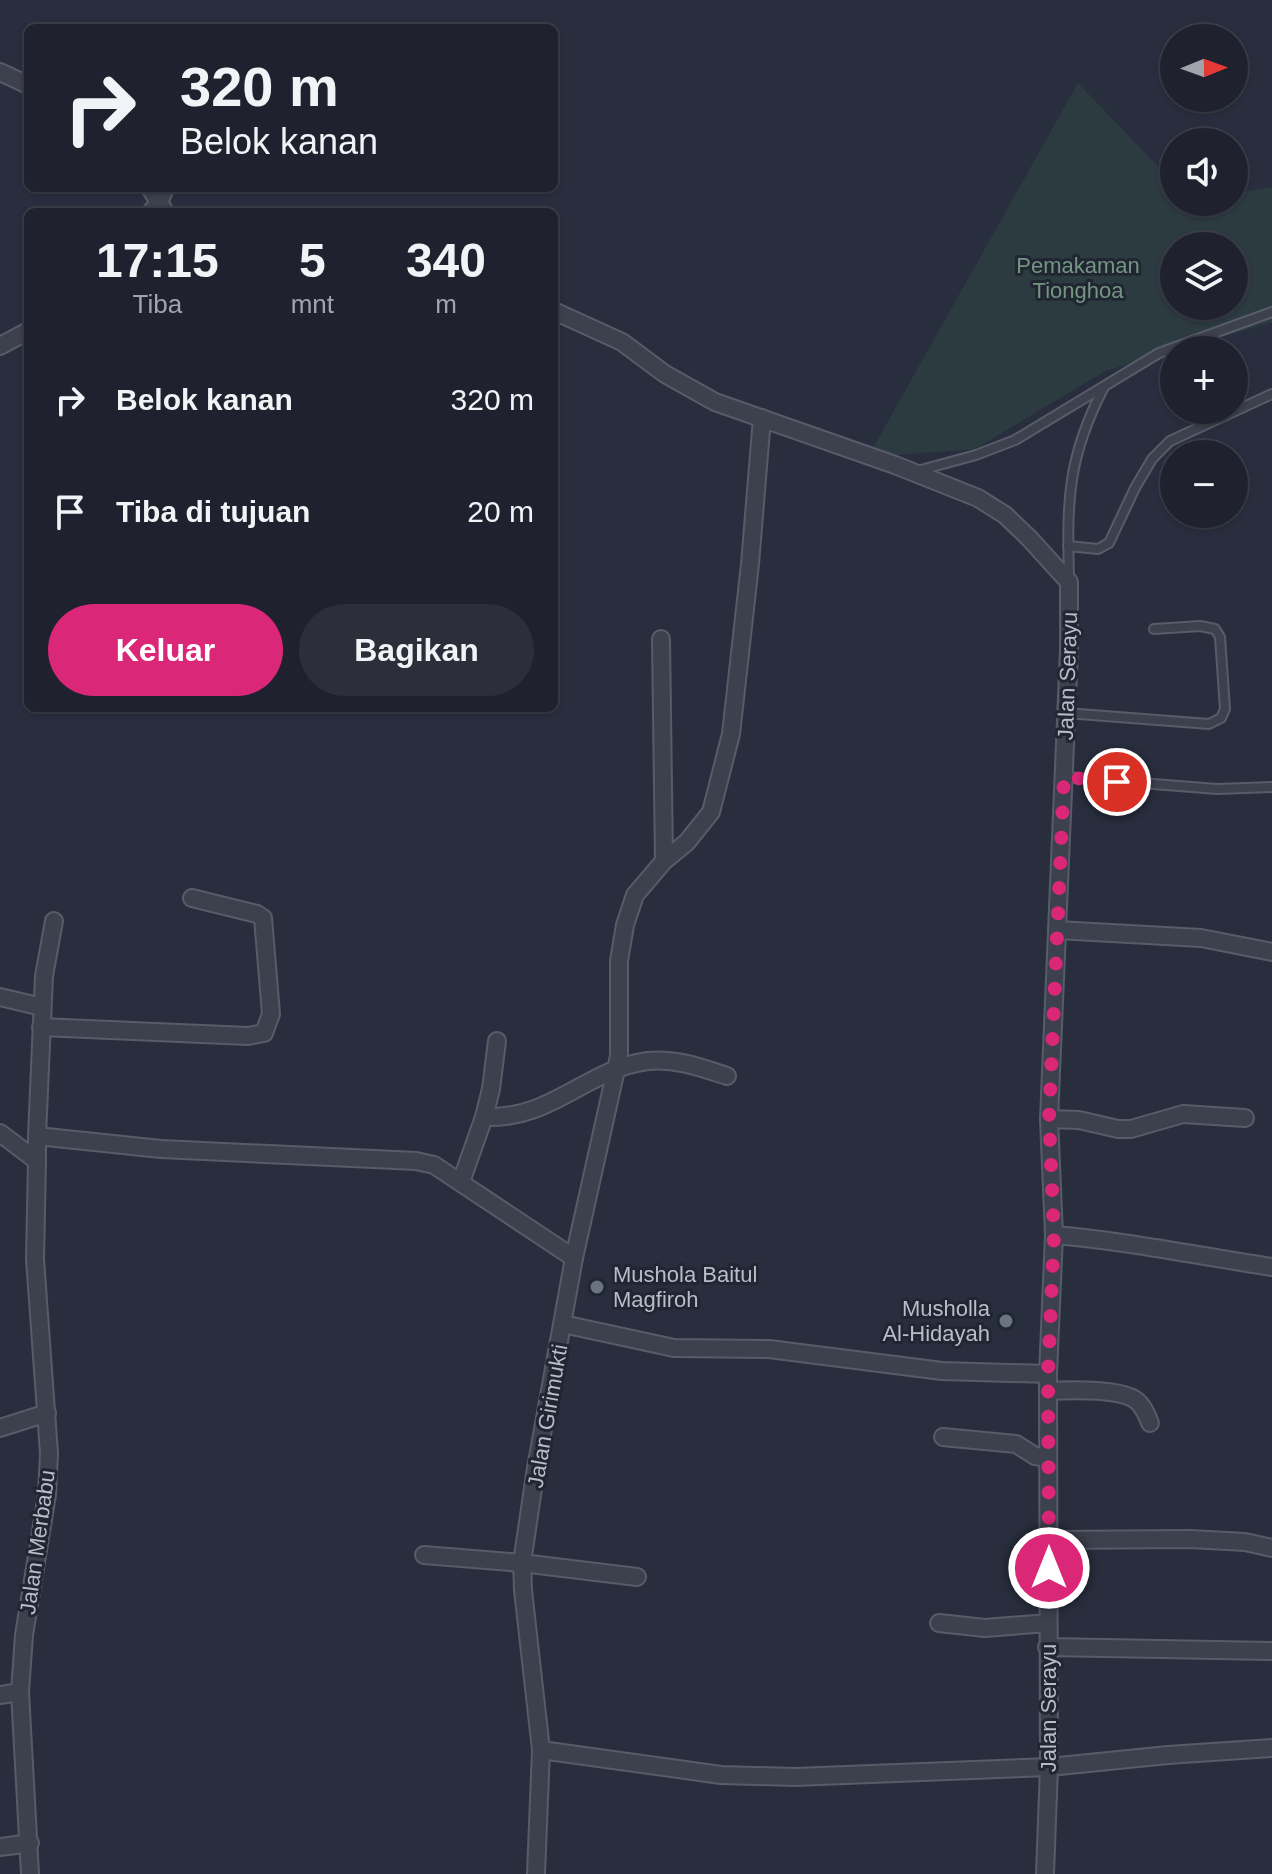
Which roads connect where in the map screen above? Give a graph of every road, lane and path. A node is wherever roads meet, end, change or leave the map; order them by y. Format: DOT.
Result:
graph roads {
  1 [pos="0,72"];
  2 [pos="24,83"];
  3 [pos="1272,312"];
  4 [pos="558,313"];
  5 [pos="24,333"];
  6 [pos="0,346"];
  7 [pos="1104,387"];
  8 [pos="1272,394"];
  9 [pos="762,418"];
  10 [pos="912,473"];
  11 [pos="1068,546"];
  12 [pos="1069,582"];
  13 [pos="1154,629"];
  14 [pos="661,639"];
  15 [pos="1066,713"];
  16 [pos="1064,777"];
  17 [pos="1272,787"];
  18 [pos="664,861"];
  19 [pos="192,898"];
  20 [pos="54,921"];
  21 [pos="1057,930"];
  22 [pos="1272,952"];
  23 [pos="0,997"];
  24 [pos="42,1007"];
  25 [pos="41,1027"];
  26 [pos="497,1041"];
  27 [pos="616,1069"];
  28 [pos="727,1076"];
  29 [pos="484,1117"];
  30 [pos="1245,1118"];
  31 [pos="1049,1119"];
  32 [pos="0,1133"];
  33 [pos="37,1136"];
  34 [pos="37,1161"];
  35 [pos="461,1182"];
  36 [pos="1054,1235"];
  37 [pos="574,1258"];
  38 [pos="1272,1267"];
  39 [pos="563,1324"];
  40 [pos="1048,1382"];
  41 [pos="47,1413"];
  42 [pos="1150,1423"];
  43 [pos="0,1428"];
  44 [pos="943,1437"];
  45 [pos="1048,1458"];
  46 [pos="1049,1540"];
  47 [pos="1272,1548"];
  48 [pos="424,1555"];
  49 [pos="522,1563"];
  50 [pos="637,1577"];
  51 [pos="939,1623"];
  52 [pos="1048,1623"];
  53 [pos="1047,1647"];
  54 [pos="1272,1651"];
  55 [pos="20,1692"];
  56 [pos="0,1695"];
  57 [pos="1272,1748"];
  58 [pos="541,1750"];
  59 [pos="1049,1767"];
  60 [pos="30,1843"];
  61 [pos="0,1847"];
  62 [pos="30,1874"];
  63 [pos="536,1874"];
  64 [pos="1045,1874"];
  1 -- 2 [label="street"];
  3 -- 7 [label="lane"];
  4 -- 9 [label="street"];
  5 -- 6 [label="street"];
  7 -- 10 [label="lane"];
  7 -- 11 [label="lane"];
  8 -- 11 [label="lane"];
  9 -- 10 [label="street"];
  9 -- 18 [label="street, Jalan Girimukti"];
  10 -- 12 [label="street"];
  11 -- 12 [label="lane"];
  12 -- 15 [label="street, Jalan Serayu"];
  13 -- 15 [label="lane"];
  14 -- 18 [label="street"];
  15 -- 16 [label="street, Jalan Serayu"];
  16 -- 17 [label="lane"];
  16 -- 21 [label="street, Jalan Serayu"];
  18 -- 27 [label="street, Jalan Girimukti"];
  19 -- 25 [label="street"];
  20 -- 24 [label="street, Jalan Merbabu"];
  21 -- 22 [label="street"];
  21 -- 31 [label="street, Jalan Serayu"];
  23 -- 24 [label="street"];
  24 -- 25 [label="street, Jalan Merbabu"];
  25 -- 33 [label="street, Jalan Merbabu"];
  26 -- 29 [label="street"];
  27 -- 28 [label="street"];
  27 -- 29 [label="street"];
  27 -- 37 [label="street, Jalan Girimukti"];
  29 -- 35 [label="street"];
  30 -- 31 [label="street"];
  31 -- 36 [label="street, Jalan Serayu"];
  32 -- 34 [label="street"];
  33 -- 34 [label="street, Jalan Merbabu"];
  33 -- 35 [label="street"];
  34 -- 41 [label="street, Jalan Merbabu"];
  35 -- 37 [label="street"];
  36 -- 38 [label="street"];
  36 -- 40 [label="street, Jalan Serayu"];
  37 -- 39 [label="street, Jalan Girimukti"];
  39 -- 40 [label="street"];
  39 -- 49 [label="street, Jalan Girimukti"];
  40 -- 42 [label="street"];
  40 -- 45 [label="street, Jalan Serayu"];
  41 -- 43 [label="street"];
  41 -- 55 [label="street, Jalan Merbabu"];
  44 -- 45 [label="street"];
  45 -- 46 [label="street, Jalan Serayu"];
  46 -- 47 [label="street"];
  46 -- 52 [label="street, Jalan Serayu"];
  48 -- 49 [label="street"];
  49 -- 50 [label="street"];
  49 -- 58 [label="street, Jalan Girimukti"];
  51 -- 52 [label="street"];
  52 -- 53 [label="street, Jalan Serayu"];
  53 -- 54 [label="street"];
  53 -- 59 [label="street, Jalan Serayu"];
  55 -- 56 [label="street"];
  55 -- 60 [label="street, Jalan Merbabu"];
  57 -- 59 [label="street"];
  58 -- 59 [label="street"];
  58 -- 63 [label="street, Jalan Girimukti"];
  59 -- 64 [label="street, Jalan Serayu"];
  60 -- 61 [label="street"];
  60 -- 62 [label="street, Jalan Merbabu"];
}
